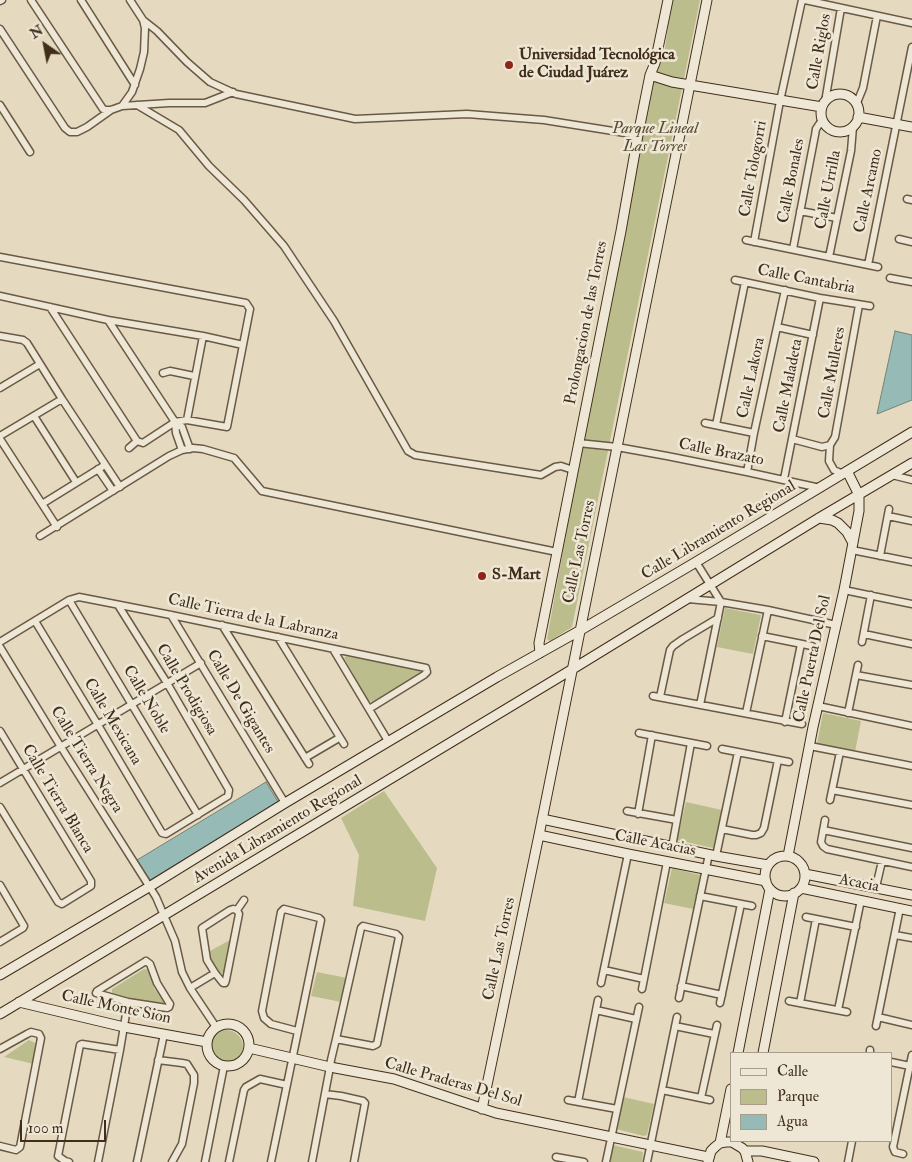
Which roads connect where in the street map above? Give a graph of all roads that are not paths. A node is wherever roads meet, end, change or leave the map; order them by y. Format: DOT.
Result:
graph roads {
  1 [pos="31,0"];
  2 [pos="81,0"];
  3 [pos="130,0"];
  4 [pos="668,0"];
  5 [pos="707,0"];
  6 [pos="803,0"];
  7 [pos="841,8"];
  8 [pos="877,16"];
  9 [pos="143,20"];
  10 [pos="912,23"];
  11 [pos="0,29"];
  12 [pos="912,47"];
  13 [pos="650,75"];
  14 [pos="690,84"];
  15 [pos="135,85"];
  16 [pos="233,92"];
  17 [pos="780,101"];
  18 [pos="0,105"];
  19 [pos="137,105"];
  20 [pos="823,105"];
  21 [pos="856,105"];
  22 [pos="122,106"];
  23 [pos="111,110"];
  24 [pos="858,117"];
  25 [pos="822,120"];
  26 [pos="897,124"];
  27 [pos="852,127"];
  28 [pos="912,127"];
  29 [pos="638,135"];
  30 [pos="30,152"];
  31 [pos="800,211"];
  32 [pos="837,218"];
  33 [pos="899,239"];
  34 [pos="746,240"];
  35 [pos="754,242"];
  36 [pos="912,242"];
  37 [pos="793,249"];
  38 [pos="0,257"];
  39 [pos="830,257"];
  40 [pos="868,265"];
  41 [pos="878,267"];
  42 [pos="890,278"];
  43 [pos="736,280"];
  44 [pos="745,282"];
  45 [pos="912,282"];
  46 [pos="785,290"];
  47 [pos="0,296"];
  48 [pos="820,298"];
  49 [pos="859,304"];
  50 [pos="870,306"];
  51 [pos="50,307"];
  52 [pos="108,320"];
  53 [pos="777,327"];
  54 [pos="813,335"];
  55 [pos="0,336"];
  56 [pos="203,336"];
  57 [pos="243,345"];
  58 [pos="40,364"];
  59 [pos="163,373"];
  60 [pos="194,376"];
  61 [pos="0,388"];
  62 [pos="62,399"];
  63 [pos="34,416"];
  64 [pos="187,420"];
  65 [pos="176,422"];
  66 [pos="705,423"];
  67 [pos="716,425"];
  68 [pos="912,432"];
  69 [pos="754,433"];
  70 [pos="0,437"];
  71 [pos="792,439"];
  72 [pos="137,441"];
  73 [pos="578,443"];
  74 [pos="830,445"];
  75 [pos="617,447"];
  76 [pos="129,448"];
  77 [pos="190,449"];
  78 [pos="182,450"];
  79 [pos="912,463"];
  80 [pos="105,464"];
  81 [pos="98,469"];
  82 [pos="573,470"];
  83 [pos="748,472"];
  84 [pos="845,473"];
  85 [pos="892,475"];
  86 [pos="784,479"];
  87 [pos="912,480"];
  88 [pos="76,482"];
  89 [pos="120,486"];
  90 [pos="820,488"];
  91 [pos="113,491"];
  92 [pos="859,495"];
  93 [pos="42,504"];
  94 [pos="819,518"];
  95 [pos="912,521"];
  96 [pos="56,526"];
  97 [pos="40,536"];
  98 [pos="852,546"];
  99 [pos="557,552"];
  100 [pos="880,556"];
  101 [pos="696,562"];
  102 [pos="912,562"];
  103 [pos="711,584"];
  104 [pos="844,590"];
  105 [pos="871,595"];
  106 [pos="687,599"];
  107 [pos="69,600"];
  108 [pos="721,602"];
  109 [pos="912,604"];
  110 [pos="118,605"];
  111 [pos="768,610"];
  112 [pos="171,615"];
  113 [pos="718,618"];
  114 [pos="34,621"];
  115 [pos="222,625"];
  116 [pos="836,626"];
  117 [pos="579,631"];
  118 [pos="864,634"];
  119 [pos="762,636"];
  120 [pos="278,637"];
  121 [pos="0,642"];
  122 [pos="862,642"];
  123 [pos="802,644"];
  124 [pos="912,644"];
  125 [pos="812,646"];
  126 [pos="0,647"];
  127 [pos="333,649"];
  128 [pos="540,652"];
  129 [pos="201,663"];
  130 [pos="858,664"];
  131 [pos="571,670"];
  132 [pos="856,675"];
  133 [pos="167,683"];
  134 [pos="912,685"];
  135 [pos="653,696"];
  136 [pos="660,697"];
  137 [pos="132,704"];
  138 [pos="700,705"];
  139 [pos="818,706"];
  140 [pos="369,709"];
  141 [pos="746,713"];
  142 [pos="848,713"];
  143 [pos="785,722"];
  144 [pos="802,724"];
  145 [pos="98,725"];
  146 [pos="912,726"];
  147 [pos="0,731"];
  148 [pos="639,733"];
  149 [pos="652,735"];
  150 [pos="339,738"];
  151 [pos="388,742"];
  152 [pos="692,743"];
  153 [pos="344,744"];
  154 [pos="707,746"];
  155 [pos="810,746"];
  156 [pos="61,747"];
  157 [pos="722,749"];
  158 [pos="738,752"];
  159 [pos="840,752"];
  160 [pos="778,760"];
  161 [pos="789,762"];
  162 [pos="912,766"];
  163 [pos="23,769"];
  164 [pos="0,783"];
  165 [pos="832,790"];
  166 [pos="830,800"];
  167 [pos="285,803"];
  168 [pos="912,806"];
  169 [pos="0,807"];
  170 [pos="627,811"];
  171 [pos="638,814"];
  172 [pos="198,815"];
  173 [pos="542,819"];
  174 [pos="677,820"];
  175 [pos="825,820"];
  176 [pos="722,829"];
  177 [pos="823,830"];
  178 [pos="539,835"];
  179 [pos="672,847"];
  180 [pos="912,848"];
  181 [pos="628,854"];
  182 [pos="713,855"];
  183 [pos="788,856"];
  184 [pos="882,861"];
  185 [pos="667,862"];
  186 [pos="768,865"];
  187 [pos="912,867"];
  188 [pos="706,870"];
  189 [pos="805,874"];
  190 [pos="0,885"];
  191 [pos="768,885"];
  192 [pos="149,887"];
  193 [pos="876,887"];
  194 [pos="797,891"];
  195 [pos="912,895"];
  196 [pos="700,896"];
  197 [pos="244,900"];
  198 [pos="861,900"];
  199 [pos="741,904"];
  200 [pos="752,906"];
  201 [pos="900,908"];
  202 [pos="238,910"];
  203 [pos="912,910"];
  204 [pos="165,916"];
  205 [pos="806,917"];
  206 [pos="816,919"];
  207 [pos="856,927"];
  208 [pos="895,935"];
  209 [pos="912,938"];
  210 [pos="0,942"];
  211 [pos="604,970"];
  212 [pos="214,973"];
  213 [pos="0,976"];
  214 [pos="644,980"];
  215 [pos="601,983"];
  216 [pos="681,986"];
  217 [pos="190,988"];
  218 [pos="642,989"];
  219 [pos="722,995"];
  220 [pos="678,998"];
  221 [pos="598,1000"];
  222 [pos="789,1001"];
  223 [pos="19,1002"];
  224 [pos="128,1002"];
  225 [pos="720,1003"];
  226 [pos="800,1003"];
  227 [pos="639,1007"];
  228 [pos="596,1010"];
  229 [pos="838,1010"];
  230 [pos="847,1012"];
  231 [pos="0,1014"];
  232 [pos="677,1017"];
  233 [pos="878,1017"];
  234 [pos="636,1019"];
  235 [pos="717,1025"];
  236 [pos="912,1025"];
  237 [pos="675,1026"];
  238 [pos="876,1026"];
  239 [pos="124,1027"];
  240 [pos="216,1027"];
  241 [pos="297,1031"];
  242 [pos="164,1034"];
  243 [pos="714,1034"];
  244 [pos="336,1039"];
  245 [pos="207,1042"];
  246 [pos="249,1048"];
  247 [pos="0,1049"];
  248 [pos="120,1050"];
  249 [pos="738,1052"];
  250 [pos="763,1052"];
  251 [pos="912,1055"];
  252 [pos="292,1058"];
  253 [pos="158,1060"];
  254 [pos="892,1062"];
  255 [pos="224,1066"];
  256 [pos="910,1066"];
  257 [pos="330,1067"];
  258 [pos="286,1085"];
  259 [pos="662,1090"];
  260 [pos="325,1094"];
  261 [pos="730,1094"];
  262 [pos="701,1098"];
  263 [pos="568,1100"];
  264 [pos="710,1100"];
  265 [pos="578,1102"];
  266 [pos="482,1109"];
  267 [pos="617,1110"];
  268 [pos="894,1126"];
  269 [pos="611,1137"];
  270 [pos="852,1142"];
  271 [pos="720,1143"];
  272 [pos="651,1145"];
  273 [pos="0,1146"];
  274 [pos="744,1146"];
  275 [pos="903,1154"];
  276 [pos="556,1157"];
  277 [pos="567,1160"];
  278 [pos="708,1160"];
  279 [pos="69,1162"];
  280 [pos="98,1162"];
  281 [pos="137,1162"];
  282 [pos="172,1162"];
  283 [pos="205,1162"];
  284 [pos="229,1162"];
  285 [pos="270,1162"];
  286 [pos="312,1162"];
  287 [pos="354,1162"];
  288 [pos="584,1162"];
  289 [pos="606,1162"];
  290 [pos="647,1162"];
  291 [pos="748,1162"];
  292 [pos="814,1162"];
  293 [pos="848,1162"];
  1 -- 23 [label="street"];
  2 -- 15 [label="street"];
  3 -- 9 [label="street"];
  4 -- 13 [label="street, Prolongacion de las Torres"];
  5 -- 14 [label="street, Calle Las Torres"];
  6 -- 7 [label="street"];
  6 -- 17 [label="street, Calle Tologorri"];
  7 -- 8 [label="street"];
  7 -- 20 [label="street, Calle Riglos"];
  8 -- 10 [label="street"];
  8 -- 21 [label="street"];
  9 -- 15 [label="street"];
  9 -- 16 [label="street"];
  11 -- 23 [label="street"];
  12 -- 26 [label="street, Calle Arcamo"];
  13 -- 14 [label="street"];
  13 -- 29 [label="street, Prolongacion de las Torres"];
  14 -- 17 [label="street"];
  14 -- 75 [label="street, Calle Las Torres"];
  15 -- 22 [label="street"];
  16 -- 19 [label="street"];
  16 -- 29 [label="street"];
  17 -- 20 [label="street"];
  17 -- 35 [label="street, Calle Tologorri"];
  18 -- 30 [label="street"];
  19 -- 22 [label="street"];
  19 -- 82 [label="street"];
  20 -- 21 [label="street"];
  20 -- 25 [label="street"];
  21 -- 24 [label="street"];
  22 -- 23 [label="street"];
  24 -- 26 [label="street"];
  24 -- 27 [label="street"];
  25 -- 27 [label="street"];
  25 -- 31 [label="street, Calle Bonales"];
  26 -- 28 [label="street"];
  26 -- 40 [label="street, Calle Arcamo"];
  27 -- 32 [label="street, Calle Urrilla"];
  29 -- 73 [label="street, Prolongacion de las Torres"];
  31 -- 32 [label="street"];
  31 -- 37 [label="street, Calle Bonales"];
  32 -- 39 [label="street, Calle Urrilla"];
  33 -- 36 [label="street"];
  34 -- 35 [label="street"];
  35 -- 37 [label="street"];
  37 -- 39 [label="street"];
  38 -- 57 [label="street"];
  39 -- 40 [label="street"];
  40 -- 41 [label="street"];
  42 -- 45 [label="street"];
  43 -- 44 [label="street, Calle Cantabria"];
  44 -- 46 [label="street, Calle Cantabria"];
  44 -- 67 [label="street"];
  46 -- 48 [label="street, Calle Cantabria"];
  46 -- 53 [label="street, Calle Lakora"];
  47 -- 51 [label="street"];
  48 -- 49 [label="street, Calle Cantabria"];
  48 -- 54 [label="street, Calle Maladeta"];
  49 -- 50 [label="street, Calle Cantabria"];
  49 -- 74 [label="street, Calle Mulleres"];
  51 -- 52 [label="street"];
  51 -- 72 [label="street"];
  52 -- 56 [label="street"];
  52 -- 65 [label="street"];
  53 -- 54 [label="street"];
  53 -- 69 [label="street, Calle Lakora"];
  54 -- 71 [label="street, Calle Maladeta"];
  55 -- 58 [label="street"];
  56 -- 57 [label="street"];
  56 -- 60 [label="street"];
  57 -- 64 [label="street"];
  58 -- 61 [label="street"];
  58 -- 62 [label="street"];
  59 -- 60 [label="street"];
  60 -- 64 [label="street"];
  62 -- 63 [label="street"];
  62 -- 80 [label="street"];
  63 -- 70 [label="street"];
  63 -- 88 [label="street"];
  64 -- 65 [label="street"];
  65 -- 72 [label="street"];
  65 -- 77 [label="street"];
  65 -- 78 [label="street"];
  66 -- 67 [label="street"];
  67 -- 69 [label="street"];
  68 -- 84 [label="street, Calle Libramiento Regional"];
  69 -- 83 [label="street, Calle Lakora"];
  70 -- 93 [label="street"];
  71 -- 74 [label="street"];
  71 -- 86 [label="street, Calle Maladeta"];
  72 -- 76 [label="street"];
  73 -- 75 [label="street, Calle Brazato"];
  73 -- 82 [label="street, Prolongacion de las Torres"];
  74 -- 84 [label="street"];
  75 -- 83 [label="street, Calle Brazato"];
  75 -- 117 [label="street, Calle Las Torres"];
  77 -- 78 [label="street"];
  77 -- 99 [label="street"];
  78 -- 89 [label="street"];
  79 -- 85 [label="street"];
  80 -- 81 [label="street"];
  80 -- 89 [label="street"];
  81 -- 88 [label="street"];
  81 -- 91 [label="street"];
  82 -- 99 [label="street, Prolongacion de las Torres"];
  83 -- 86 [label="street, Calle Brazato"];
  84 -- 90 [label="street, Calle Libramiento Regional"];
  84 -- 92 [label="street"];
  85 -- 87 [label="street"];
  85 -- 92 [label="street"];
  86 -- 90 [label="street, Calle Brazato"];
  88 -- 93 [label="street"];
  89 -- 91 [label="street"];
  90 -- 101 [label="street, Calle Libramiento Regional"];
  91 -- 96 [label="street"];
  92 -- 94 [label="street"];
  92 -- 98 [label="street, Calle Puerta Del Sol"];
  93 -- 96 [label="street"];
  94 -- 98 [label="street"];
  94 -- 103 [label="street"];
  95 -- 100 [label="street"];
  96 -- 97 [label="street"];
  98 -- 100 [label="street"];
  98 -- 104 [label="street, Calle Puerta Del Sol"];
  99 -- 128 [label="street, Prolongacion de las Torres"];
  100 -- 102 [label="street"];
  101 -- 103 [label="street"];
  101 -- 117 [label="street, Calle Libramiento Regional"];
  103 -- 106 [label="street"];
  103 -- 108 [label="street"];
  104 -- 105 [label="street"];
  104 -- 116 [label="street, Calle Puerta Del Sol"];
  105 -- 109 [label="street"];
  105 -- 118 [label="street"];
  106 -- 108 [label="street"];
  106 -- 131 [label="street"];
  107 -- 110 [label="street, Calle Tierra de la Labranza"];
  107 -- 114 [label="street"];
  107 -- 137 [label="street, Calle Noble"];
  108 -- 111 [label="street"];
  108 -- 113 [label="street"];
  110 -- 112 [label="street, Calle Tierra de la Labranza"];
  110 -- 133 [label="street, Calle Prodigiosa"];
  111 -- 116 [label="street"];
  111 -- 119 [label="street"];
  112 -- 115 [label="street, Calle Tierra de la Labranza"];
  112 -- 129 [label="street, Calle De Gigantes"];
  113 -- 136 [label="street"];
  113 -- 138 [label="street"];
  114 -- 121 [label="street"];
  114 -- 145 [label="street, Calle Mexicana"];
  115 -- 120 [label="street, Calle Tierra de la Labranza"];
  115 -- 150 [label="street"];
  116 -- 139 [label="street, Calle Puerta Del Sol"];
  117 -- 128 [label="street, Calle Libramiento Regional"];
  117 -- 131 [label="street, Calle Las Torres"];
  118 -- 122 [label="street"];
  118 -- 124 [label="street"];
  119 -- 123 [label="street"];
  119 -- 141 [label="street"];
  120 -- 127 [label="street, Calle Tierra de la Labranza"];
  120 -- 150 [label="street"];
  123 -- 125 [label="street"];
  123 -- 143 [label="street"];
  126 -- 156 [label="street, Calle Tierra Negra"];
  127 -- 140 [label="street"];
  127 -- 140 [label="street, Calle Tierra de la Labranza"];
  128 -- 151 [label="street, Avenida Libramiento Regional"];
  129 -- 133 [label="street"];
  129 -- 167 [label="street, Calle De Gigantes"];
  130 -- 132 [label="street"];
  131 -- 173 [label="street, Calle Las Torres"];
  131 -- 204 [label="street, Avenida Libramiento Regional"];
  132 -- 134 [label="street"];
  132 -- 142 [label="street"];
  133 -- 137 [label="street"];
  133 -- 172 [label="street, Calle Prodigiosa"];
  135 -- 136 [label="street"];
  136 -- 138 [label="street"];
  137 -- 145 [label="street"];
  137 -- 172 [label="street, Calle Noble"];
  138 -- 141 [label="street"];
  139 -- 142 [label="street"];
  139 -- 155 [label="street, Calle Puerta Del Sol"];
  140 -- 151 [label="street"];
  141 -- 143 [label="street"];
  142 -- 146 [label="street"];
  143 -- 144 [label="street"];
  145 -- 156 [label="street"];
  145 -- 172 [label="street, Calle Mexicana"];
  147 -- 163 [label="street, Calle Tierra Blanca"];
  148 -- 149 [label="street"];
  149 -- 152 [label="street"];
  149 -- 171 [label="street"];
  150 -- 153 [label="street"];
  151 -- 167 [label="street, Avenida Libramiento Regional"];
  152 -- 154 [label="street"];
  152 -- 174 [label="street"];
  155 -- 159 [label="street"];
  155 -- 183 [label="street, Calle Puerta Del Sol"];
  156 -- 163 [label="street"];
  156 -- 192 [label="street, Calle Tierra Negra"];
  157 -- 158 [label="street"];
  158 -- 160 [label="street"];
  158 -- 176 [label="street"];
  159 -- 162 [label="street"];
  159 -- 165 [label="street"];
  160 -- 161 [label="street"];
  160 -- 176 [label="street"];
  163 -- 164 [label="street"];
  163 -- 169 [label="street, Calle Tierra Blanca"];
  165 -- 166 [label="street"];
  165 -- 168 [label="street"];
  167 -- 192 [label="street, Avenida Libramiento Regional"];
  170 -- 171 [label="street"];
  171 -- 174 [label="street"];
  173 -- 178 [label="street, Calle Las Torres"];
  173 -- 179 [label="street, Calle Acacias"];
  174 -- 179 [label="street"];
  175 -- 177 [label="street"];
  176 -- 182 [label="street"];
  177 -- 180 [label="street"];
  177 -- 184 [label="street"];
  178 -- 181 [label="street, Calle Acacias"];
  178 -- 266 [label="street, Calle Las Torres"];
  179 -- 182 [label="street, Calle Acacias"];
  181 -- 185 [label="street, Calle Acacias"];
  181 -- 211 [label="street"];
  182 -- 186 [label="street, Calle Acacias"];
  182 -- 188 [label="street"];
  183 -- 186 [label="street"];
  183 -- 189 [label="street"];
  184 -- 187 [label="street"];
  184 -- 193 [label="street"];
  185 -- 188 [label="street, Calle Acacias"];
  185 -- 214 [label="street"];
  186 -- 191 [label="street"];
  188 -- 191 [label="street, Calle Acacias"];
  188 -- 196 [label="street"];
  189 -- 193 [label="street"];
  189 -- 194 [label="street"];
  190 -- 210 [label="street"];
  191 -- 194 [label="street"];
  191 -- 249 [label="street"];
  192 -- 204 [label="street, Calle Tierra Negra"];
  192 -- 213 [label="street, Avenida Libramiento Regional"];
  193 -- 195 [label="street"];
  194 -- 198 [label="street, Acacia"];
  194 -- 250 [label="street"];
  196 -- 199 [label="street"];
  196 -- 216 [label="street"];
  197 -- 202 [label="street"];
  198 -- 201 [label="street, Acacia"];
  198 -- 207 [label="street"];
  199 -- 200 [label="street"];
  199 -- 219 [label="street"];
  201 -- 203 [label="street, Acacia"];
  201 -- 208 [label="street"];
  202 -- 212 [label="street"];
  202 -- 212 [label="street"];
  204 -- 217 [label="street"];
  204 -- 223 [label="street, Avenida Libramiento Regional"];
  205 -- 206 [label="street"];
  206 -- 207 [label="street"];
  206 -- 226 [label="street"];
  207 -- 229 [label="street"];
  208 -- 209 [label="street"];
  208 -- 233 [label="street"];
  211 -- 214 [label="street"];
  211 -- 215 [label="street"];
  212 -- 217 [label="street"];
  214 -- 218 [label="street"];
  216 -- 219 [label="street"];
  216 -- 220 [label="street"];
  217 -- 240 [label="street"];
  219 -- 225 [label="street"];
  221 -- 228 [label="street"];
  222 -- 226 [label="street"];
  223 -- 231 [label="street, Avenida Libramiento Regional"];
  223 -- 239 [label="street, Calle Monte Sion"];
  224 -- 224 [label="street"];
  224 -- 239 [label="street"];
  226 -- 229 [label="street"];
  227 -- 234 [label="street"];
  228 -- 234 [label="street"];
  228 -- 265 [label="street"];
  229 -- 230 [label="street"];
  232 -- 237 [label="street"];
  233 -- 236 [label="street"];
  233 -- 238 [label="street"];
  234 -- 267 [label="street"];
  235 -- 243 [label="street"];
  237 -- 243 [label="street"];
  237 -- 259 [label="street"];
  239 -- 242 [label="street, Calle Monte Sion"];
  239 -- 248 [label="street"];
  240 -- 245 [label="street"];
  240 -- 246 [label="street"];
  241 -- 241 [label="street"];
  241 -- 252 [label="street"];
  242 -- 245 [label="street, Calle Monte Sion"];
  242 -- 253 [label="street"];
  243 -- 262 [label="street"];
  244 -- 244 [label="street"];
  244 -- 257 [label="street"];
  245 -- 255 [label="street"];
  246 -- 252 [label="street, Calle Praderas Del Sol"];
  246 -- 255 [label="street"];
  247 -- 273 [label="street"];
  248 -- 279 [label="street"];
  248 -- 280 [label="street"];
  251 -- 256 [label="street"];
  252 -- 257 [label="street, Calle Praderas Del Sol"];
  252 -- 258 [label="street"];
  253 -- 281 [label="street"];
  253 -- 282 [label="street"];
  254 -- 256 [label="street"];
  255 -- 283 [label="street"];
  256 -- 268 [label="street"];
  257 -- 260 [label="street"];
  257 -- 266 [label="street, Calle Praderas Del Sol"];
  258 -- 284 [label="street"];
  258 -- 285 [label="street"];
  259 -- 262 [label="street"];
  259 -- 272 [label="street"];
  260 -- 286 [label="street"];
  260 -- 287 [label="street"];
  261 -- 271 [label="street"];
  262 -- 264 [label="street"];
  263 -- 265 [label="street"];
  265 -- 267 [label="street"];
  266 -- 269 [label="street, Calle Praderas Del Sol"];
  267 -- 269 [label="street"];
  268 -- 275 [label="street"];
  269 -- 272 [label="street, Calle Praderas Del Sol"];
  269 -- 289 [label="street"];
  270 -- 293 [label="street"];
  271 -- 274 [label="street"];
  271 -- 278 [label="street"];
  272 -- 278 [label="street, Calle Praderas Del Sol"];
  272 -- 290 [label="street"];
  274 -- 291 [label="street"];
  274 -- 292 [label="street"];
  276 -- 277 [label="street"];
  277 -- 288 [label="street"];
}
